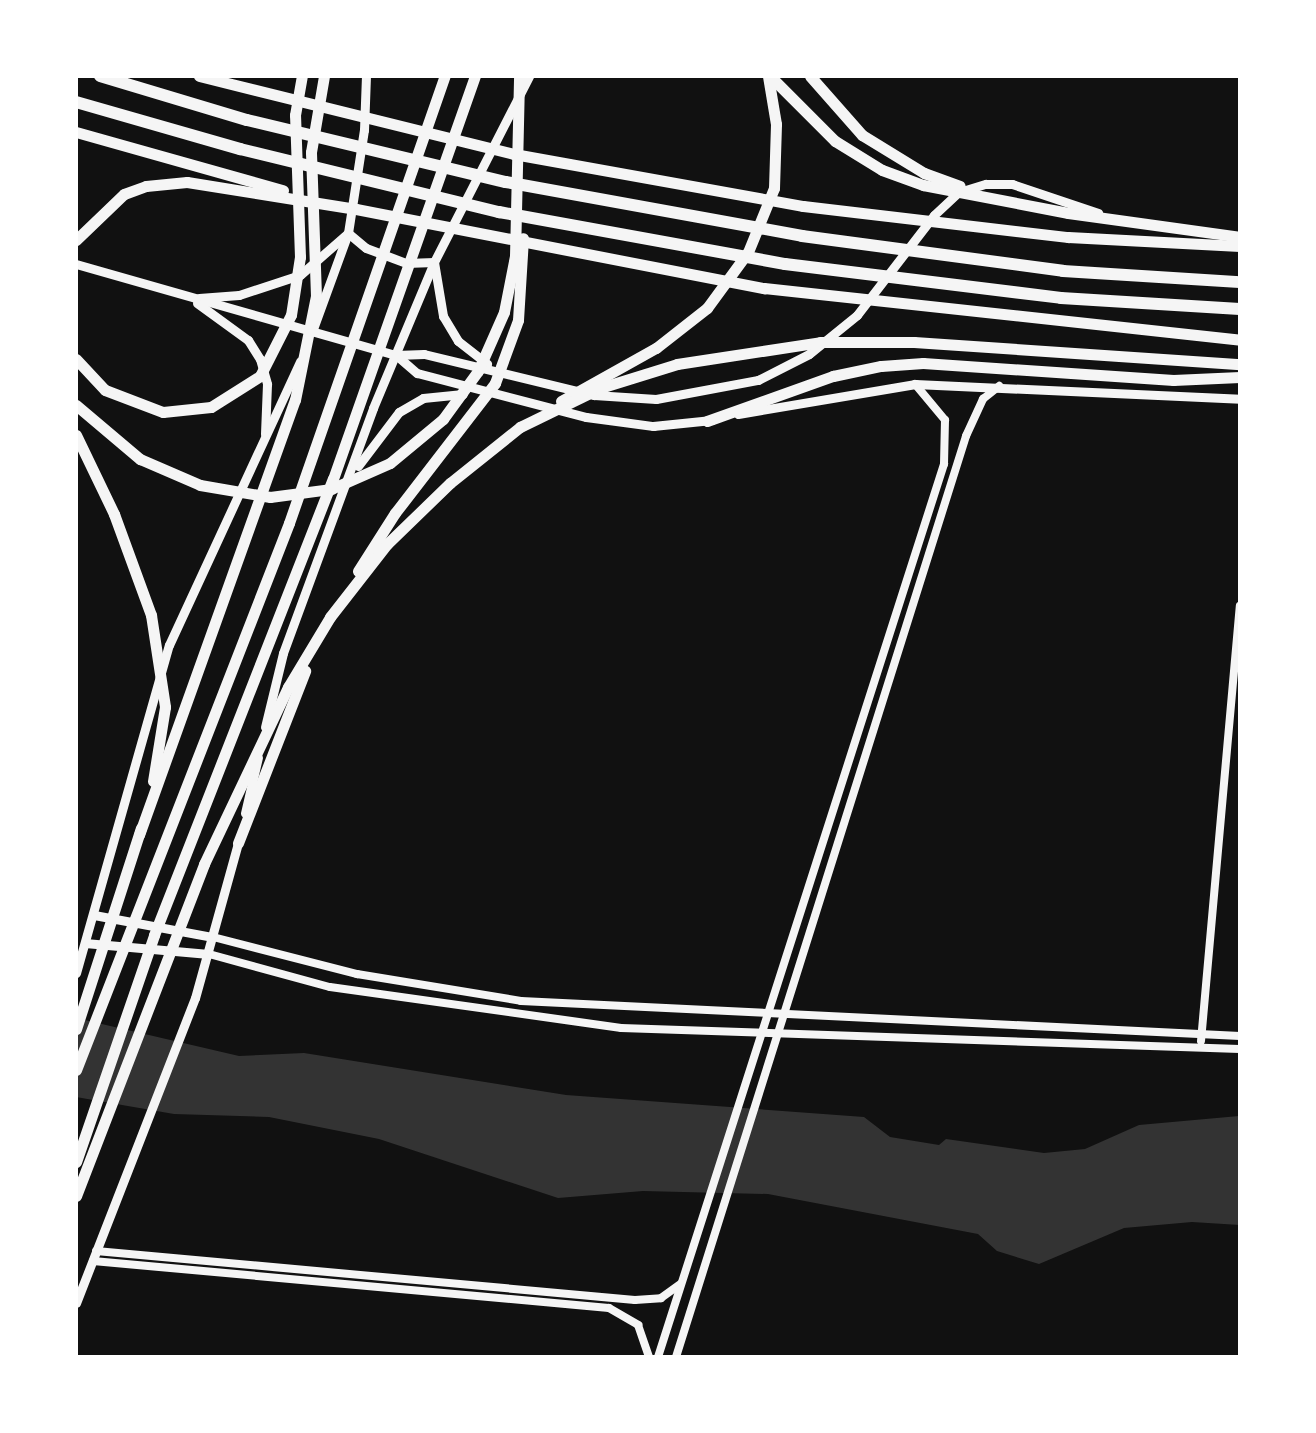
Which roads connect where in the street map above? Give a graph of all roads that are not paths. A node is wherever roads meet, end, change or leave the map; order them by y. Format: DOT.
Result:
graph roads {
  1 [pos="100,76"];
  2 [pos="199,76"];
  3 [pos="302,76"];
  4 [pos="324,76"];
  5 [pos="366,76"];
  6 [pos="445,76"];
  7 [pos="475,76"];
  8 [pos="519,76"];
  9 [pos="529,76"];
  10 [pos="769,76"];
  11 [pos="810,76"];
  12 [pos="76,102"];
  13 [pos="76,132"];
  14 [pos="518,198"];
  15 [pos="990,198"];
  16 [pos="356,209"];
  17 [pos="348,233"];
  18 [pos="1240,236"];
  19 [pos="76,240"];
  20 [pos="1240,246"];
  21 [pos="76,257"];
  22 [pos="434,262"];
  23 [pos="76,264"];
  24 [pos="99,269"];
  25 [pos="1240,282"];
  26 [pos="191,299"];
  27 [pos="1240,309"];
  28 [pos="312,331"];
  29 [pos="1240,340"];
  30 [pos="396,355"];
  31 [pos="76,359"];
  32 [pos="1240,364"];
  33 [pos="1240,377"];
  34 [pos="515,378"];
  35 [pos="534,383"];
  36 [pos="915,384"];
  37 [pos="1000,386"];
  38 [pos="505,398"];
  39 [pos="1240,399"];
  40 [pos="529,404"];
  41 [pos="76,405"];
  42 [pos="707,421"];
  43 [pos="520,427"];
  44 [pos="76,435"];
  45 [pos="262,449"];
  46 [pos="337,509"];
  47 [pos="1240,606"];
  48 [pos="139,835"];
  49 [pos="238,843"];
  50 [pos="94,915"];
  51 [pos="213,937"];
  52 [pos="85,943"];
  53 [pos="209,954"];
  54 [pos="76,973"];
  55 [pos="767,1014"];
  56 [pos="783,1014"];
  57 [pos="76,1029"];
  58 [pos="761,1034"];
  59 [pos="777,1034"];
  60 [pos="1240,1036"];
  61 [pos="1202,1037"];
  62 [pos="1200,1049"];
  63 [pos="1240,1049"];
  64 [pos="76,1070"];
  65 [pos="76,1162"];
  66 [pos="76,1196"];
  67 [pos="94,1256"];
  68 [pos="681,1284"];
  69 [pos="76,1303"];
  70 [pos="649,1357"];
  71 [pos="658,1357"];
  72 [pos="676,1357"];
  1 -- 25 [label="highway"];
  2 -- 20 [label="highway"];
  3 -- 31 [label="highway"];
  4 -- 48 [label="highway"];
  5 -- 17 [label="main road"];
  6 -- 64 [label="highway"];
  7 -- 65 [label="highway"];
  8 -- 14 [label="highway"];
  9 -- 22 [label="main road"];
  10 -- 15 [label="highway"];
  10 -- 43 [label="highway"];
  11 -- 15 [label="highway"];
  12 -- 27 [label="highway"];
  13 -- 16 [label="highway"];
  14 -- 41 [label="highway"];
  14 -- 49 [label="highway"];
  15 -- 18 [label="highway"];
  16 -- 19 [label="highway"];
  16 -- 29 [label="highway"];
  17 -- 22 [label="main road"];
  17 -- 26 [label="main road"];
  17 -- 28 [label="main road"];
  18 -- 35 [label="main road"];
  21 -- 24 [label="main road"];
  22 -- 30 [label="main road"];
  22 -- 34 [label="main road"];
  23 -- 24 [label="main road"];
  24 -- 26 [label="main road"];
  26 -- 28 [label="main road"];
  26 -- 45 [label="main road"];
  28 -- 30 [label="main road"];
  28 -- 45 [label="main road"];
  30 -- 34 [label="main road"];
  30 -- 38 [label="main road"];
  30 -- 46 [label="main road"];
  32 -- 43 [label="highway"];
  33 -- 42 [label="highway"];
  34 -- 35 [label="main road"];
  35 -- 40 [label="main road"];
  36 -- 37 [label="main road"];
  36 -- 42 [label="main road"];
  36 -- 55 [label="street"];
  37 -- 39 [label="main road"];
  37 -- 56 [label="street"];
  38 -- 40 [label="main road"];
  38 -- 46 [label="main road"];
  40 -- 42 [label="main road"];
  43 -- 66 [label="highway"];
  44 -- 48 [label="highway"];
  45 -- 50 [label="main road"];
  46 -- 49 [label="main road"];
  47 -- 61 [label="street"];
  48 -- 57 [label="highway"];
  49 -- 51 [label="main road"];
  50 -- 51 [label="main road"];
  50 -- 52 [label="main road"];
  51 -- 53 [label="main road"];
  51 -- 55 [label="street"];
  52 -- 53 [label="main road"];
  52 -- 54 [label="main road"];
  53 -- 58 [label="street"];
  53 -- 67 [label="main road"];
  55 -- 56 [label="street"];
  55 -- 58 [label="street"];
  56 -- 59 [label="street"];
  56 -- 61 [label="street"];
  58 -- 59 [label="street"];
  58 -- 68 [label="street"];
  59 -- 62 [label="street"];
  59 -- 72 [label="street"];
  60 -- 61 [label="street"];
  61 -- 62 [label="street"];
  62 -- 63 [label="street"];
  67 -- 68 [label="street"];
  67 -- 69 [label="main road"];
  67 -- 70 [label="street"];
  68 -- 71 [label="street"];
}
